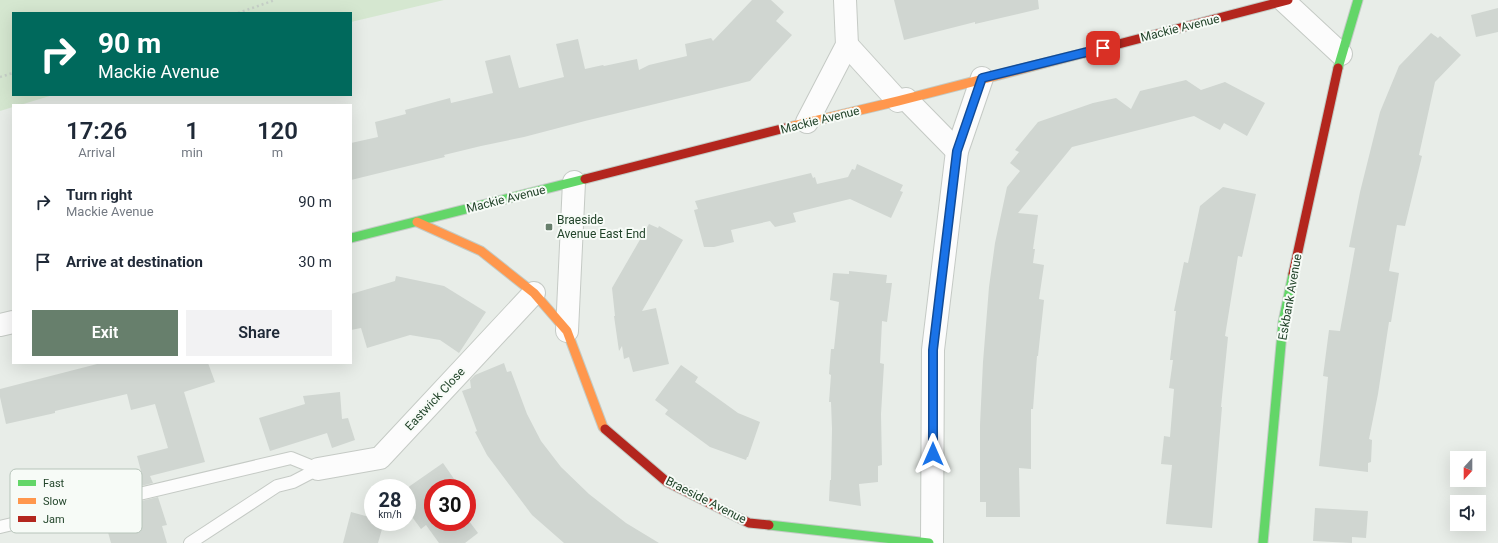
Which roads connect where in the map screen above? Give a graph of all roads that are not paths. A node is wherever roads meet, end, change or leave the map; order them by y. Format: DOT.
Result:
graph roads {
  1 [pos="845,0"];
  2 [pos="1358,0"];
  3 [pos="1286,1"];
  4 [pos="847,45"];
  5 [pos="1341,54"];
  6 [pos="982,78"];
  7 [pos="902,100"];
  8 [pos="807,122"];
  9 [pos="957,151"];
  10 [pos="574,182"];
  11 [pos="417,222"];
  12 [pos="352,238"];
  13 [pos="534,293"];
  14 [pos="12,322"];
  15 [pos="0,325"];
  16 [pos="567,331"];
  17 [pos="318,469"];
  18 [pos="142,493"];
  19 [pos="10,525"];
  20 [pos="0,527"];
  21 [pos="190,543"];
  22 [pos="929,543"];
  23 [pos="932,543"];
  24 [pos="1263,543"];
  1 -- 4 [label="street"];
  2 -- 5 [label="street, Eskbank Avenue"];
  3 -- 5 [label="street"];
  3 -- 6 [label="street, Mackie Avenue"];
  4 -- 7 [label="street"];
  4 -- 8 [label="street"];
  5 -- 24 [label="street, Eskbank Avenue"];
  6 -- 7 [label="street, Mackie Avenue"];
  6 -- 9 [label="street"];
  7 -- 8 [label="street, Mackie Avenue"];
  7 -- 9 [label="street"];
  8 -- 10 [label="street, Mackie Avenue"];
  9 -- 23 [label="street"];
  10 -- 11 [label="street, Mackie Avenue"];
  10 -- 16 [label="street, Braeside Avenue"];
  11 -- 12 [label="street, Mackie Avenue"];
  11 -- 13 [label="street, Braeside Avenue"];
  13 -- 16 [label="street, Braeside Avenue"];
  13 -- 17 [label="street, Eastwick Close"];
  14 -- 15 [label="street"];
  16 -- 22 [label="street, Braeside Avenue"];
  17 -- 18 [label="lane"];
  17 -- 21 [label="lane"];
  19 -- 20 [label="lane"];
}
